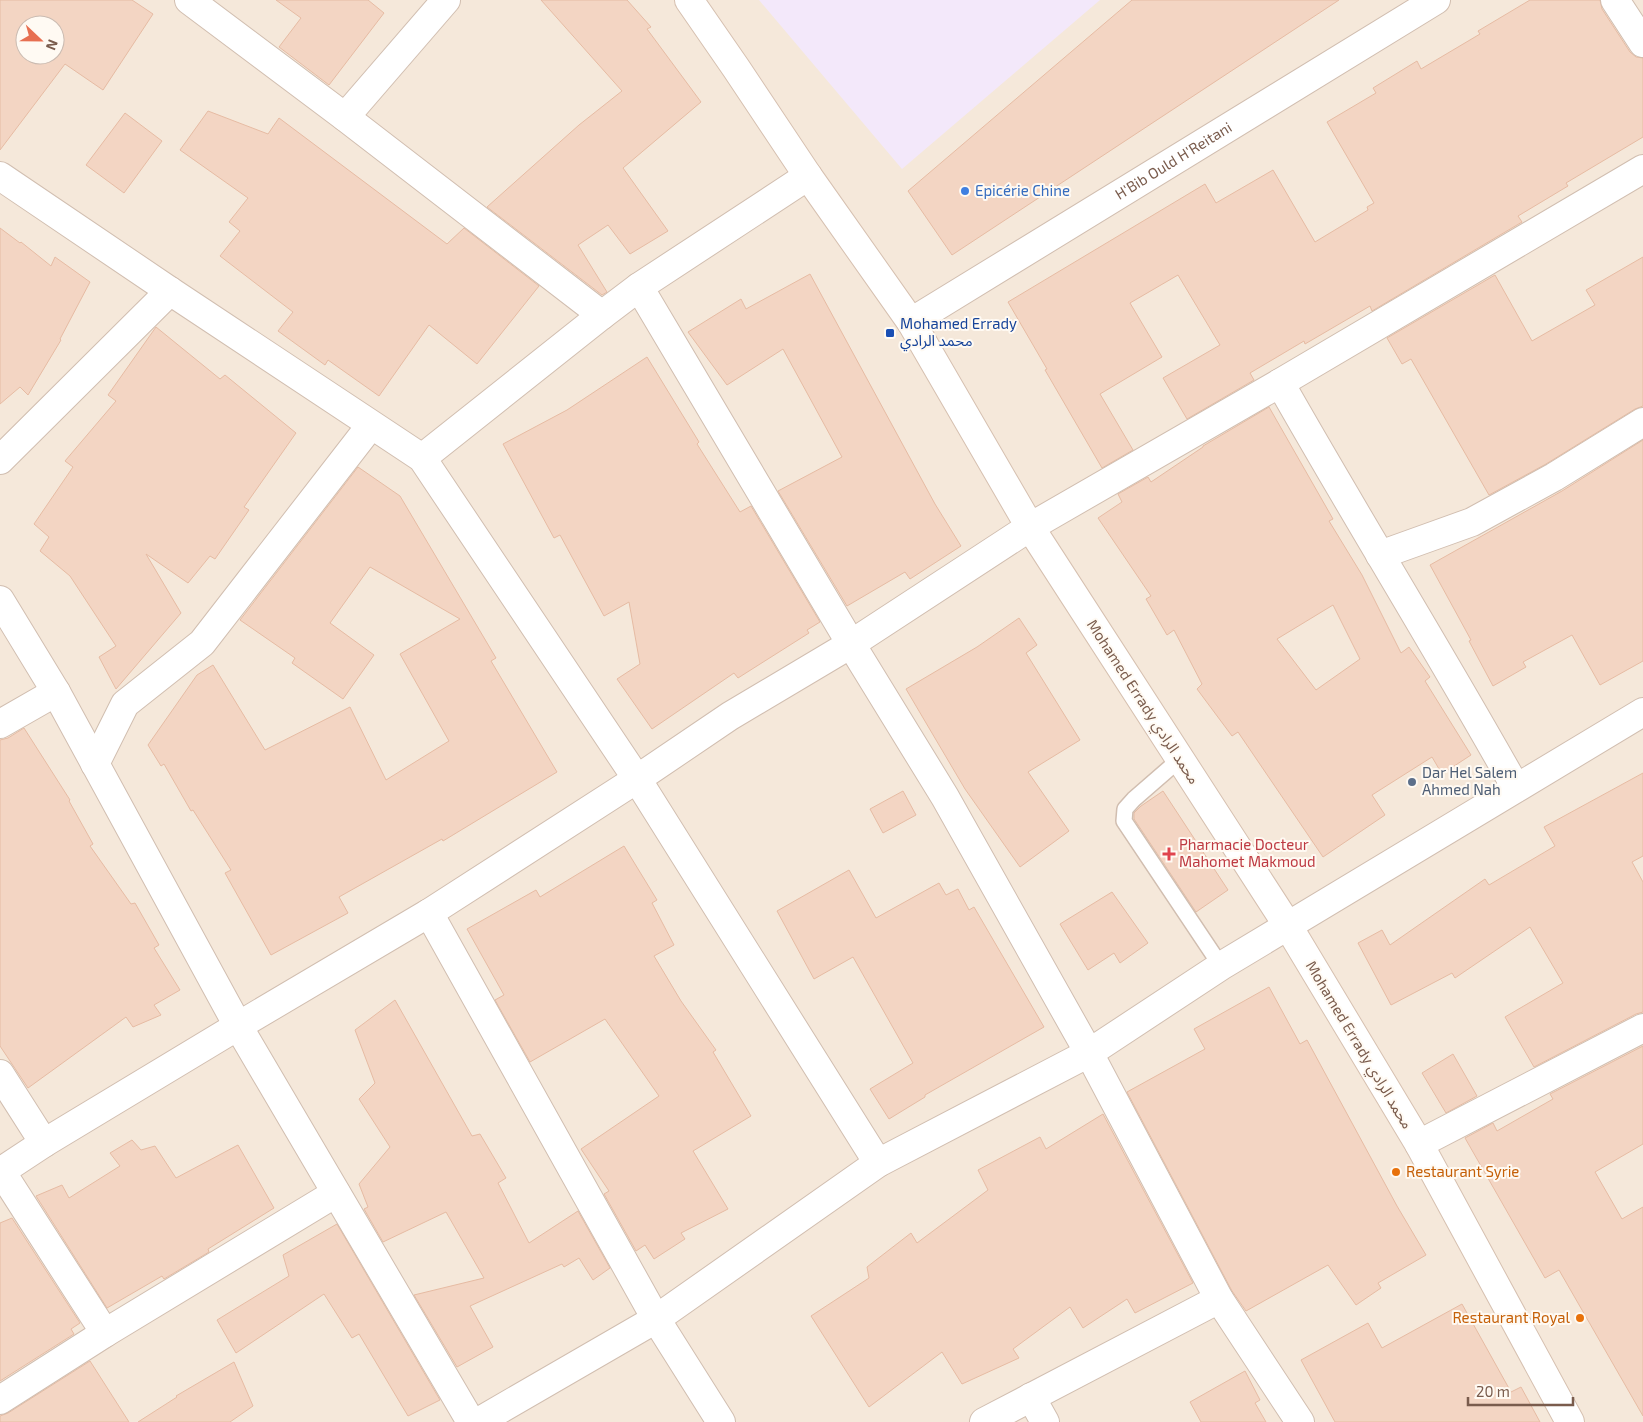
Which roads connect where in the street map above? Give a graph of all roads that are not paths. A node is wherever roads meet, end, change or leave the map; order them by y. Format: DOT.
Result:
graph roads {
  1 [pos="190,0"];
  2 [pos="446,0"];
  3 [pos="689,0"];
  4 [pos="1436,0"];
  5 [pos="1615,0"];
  6 [pos="1643,43"];
  7 [pos="345,117"];
  8 [pos="1643,169"];
  9 [pos="0,176"];
  10 [pos="808,176"];
  11 [pos="639,287"];
  12 [pos="170,291"];
  13 [pos="602,315"];
  14 [pos="911,322"];
  15 [pos="1280,384"];
  16 [pos="1643,422"];
  17 [pos="371,425"];
  18 [pos="422,458"];
  19 [pos="0,460"];
  20 [pos="1030,527"];
  21 [pos="1380,555"];
  22 [pos="0,600"];
  23 [pos="851,644"];
  24 [pos="56,692"];
  25 [pos="1643,712"];
  26 [pos="0,724"];
  27 [pos="1180,759"];
  28 [pos="96,764"];
  29 [pos="637,779"];
  30 [pos="1516,788"];
  31 [pos="429,913"];
  32 [pos="1288,926"];
  33 [pos="1221,966"];
  34 [pos="238,1026"];
  35 [pos="1642,1030"];
  36 [pos="1089,1053"];
  37 [pos="0,1074"];
  38 [pos="44,1143"];
  39 [pos="1419,1144"];
  40 [pos="878,1163"];
  41 [pos="0,1172"];
  42 [pos="336,1193"];
  43 [pos="1219,1299"];
  44 [pos="656,1319"];
  45 [pos="105,1333"];
  46 [pos="1031,1397"];
  47 [pos="0,1400"];
  48 [pos="471,1422"];
  49 [pos="478,1422"];
  50 [pos="721,1422"];
  51 [pos="984,1422"];
  52 [pos="1045,1422"];
  53 [pos="1300,1422"];
  54 [pos="1570,1422"];
  1 -- 7 [label="street"];
  2 -- 7 [label="street"];
  3 -- 10 [label="street, Mohamed Errady محمد الرادي"];
  4 -- 14 [label="street, H'Bib Ould H'Reitani"];
  5 -- 6 [label="street"];
  7 -- 13 [label="street"];
  8 -- 15 [label="street"];
  9 -- 12 [label="street"];
  10 -- 11 [label="street"];
  10 -- 14 [label="street, Mohamed Errady محمد الرادي"];
  11 -- 13 [label="street"];
  11 -- 23 [label="street"];
  12 -- 17 [label="street"];
  12 -- 19 [label="street"];
  13 -- 18 [label="street"];
  14 -- 20 [label="street, Mohamed Errady محمد الرادي"];
  15 -- 20 [label="street"];
  15 -- 21 [label="street"];
  16 -- 21 [label="street"];
  17 -- 18 [label="street"];
  17 -- 28 [label="street"];
  18 -- 29 [label="street"];
  20 -- 23 [label="street"];
  20 -- 27 [label="street, Mohamed Errady محمد الرادي"];
  21 -- 30 [label="street"];
  22 -- 24 [label="street"];
  23 -- 29 [label="street"];
  23 -- 36 [label="street"];
  24 -- 26 [label="street"];
  24 -- 28 [label="street"];
  25 -- 30 [label="street"];
  27 -- 32 [label="street, Mohamed Errady محمد الرادي"];
  27 -- 33 [label="lane"];
  28 -- 34 [label="street"];
  29 -- 31 [label="street"];
  29 -- 40 [label="street"];
  30 -- 32 [label="street"];
  31 -- 34 [label="street"];
  31 -- 44 [label="street"];
  32 -- 33 [label="street"];
  32 -- 39 [label="street, Mohamed Errady محمد الرادي"];
  33 -- 36 [label="street"];
  34 -- 38 [label="street"];
  34 -- 42 [label="street"];
  35 -- 39 [label="street"];
  36 -- 40 [label="street"];
  36 -- 43 [label="street"];
  37 -- 38 [label="street"];
  38 -- 41 [label="street"];
  39 -- 54 [label="street, Mohamed Errady محمد الرادي"];
  40 -- 44 [label="street"];
  41 -- 45 [label="street"];
  42 -- 45 [label="street"];
  42 -- 48 [label="street"];
  43 -- 46 [label="street"];
  43 -- 53 [label="street"];
  44 -- 49 [label="street"];
  44 -- 50 [label="street"];
  45 -- 47 [label="street"];
  46 -- 51 [label="street"];
  46 -- 52 [label="street"];
}
